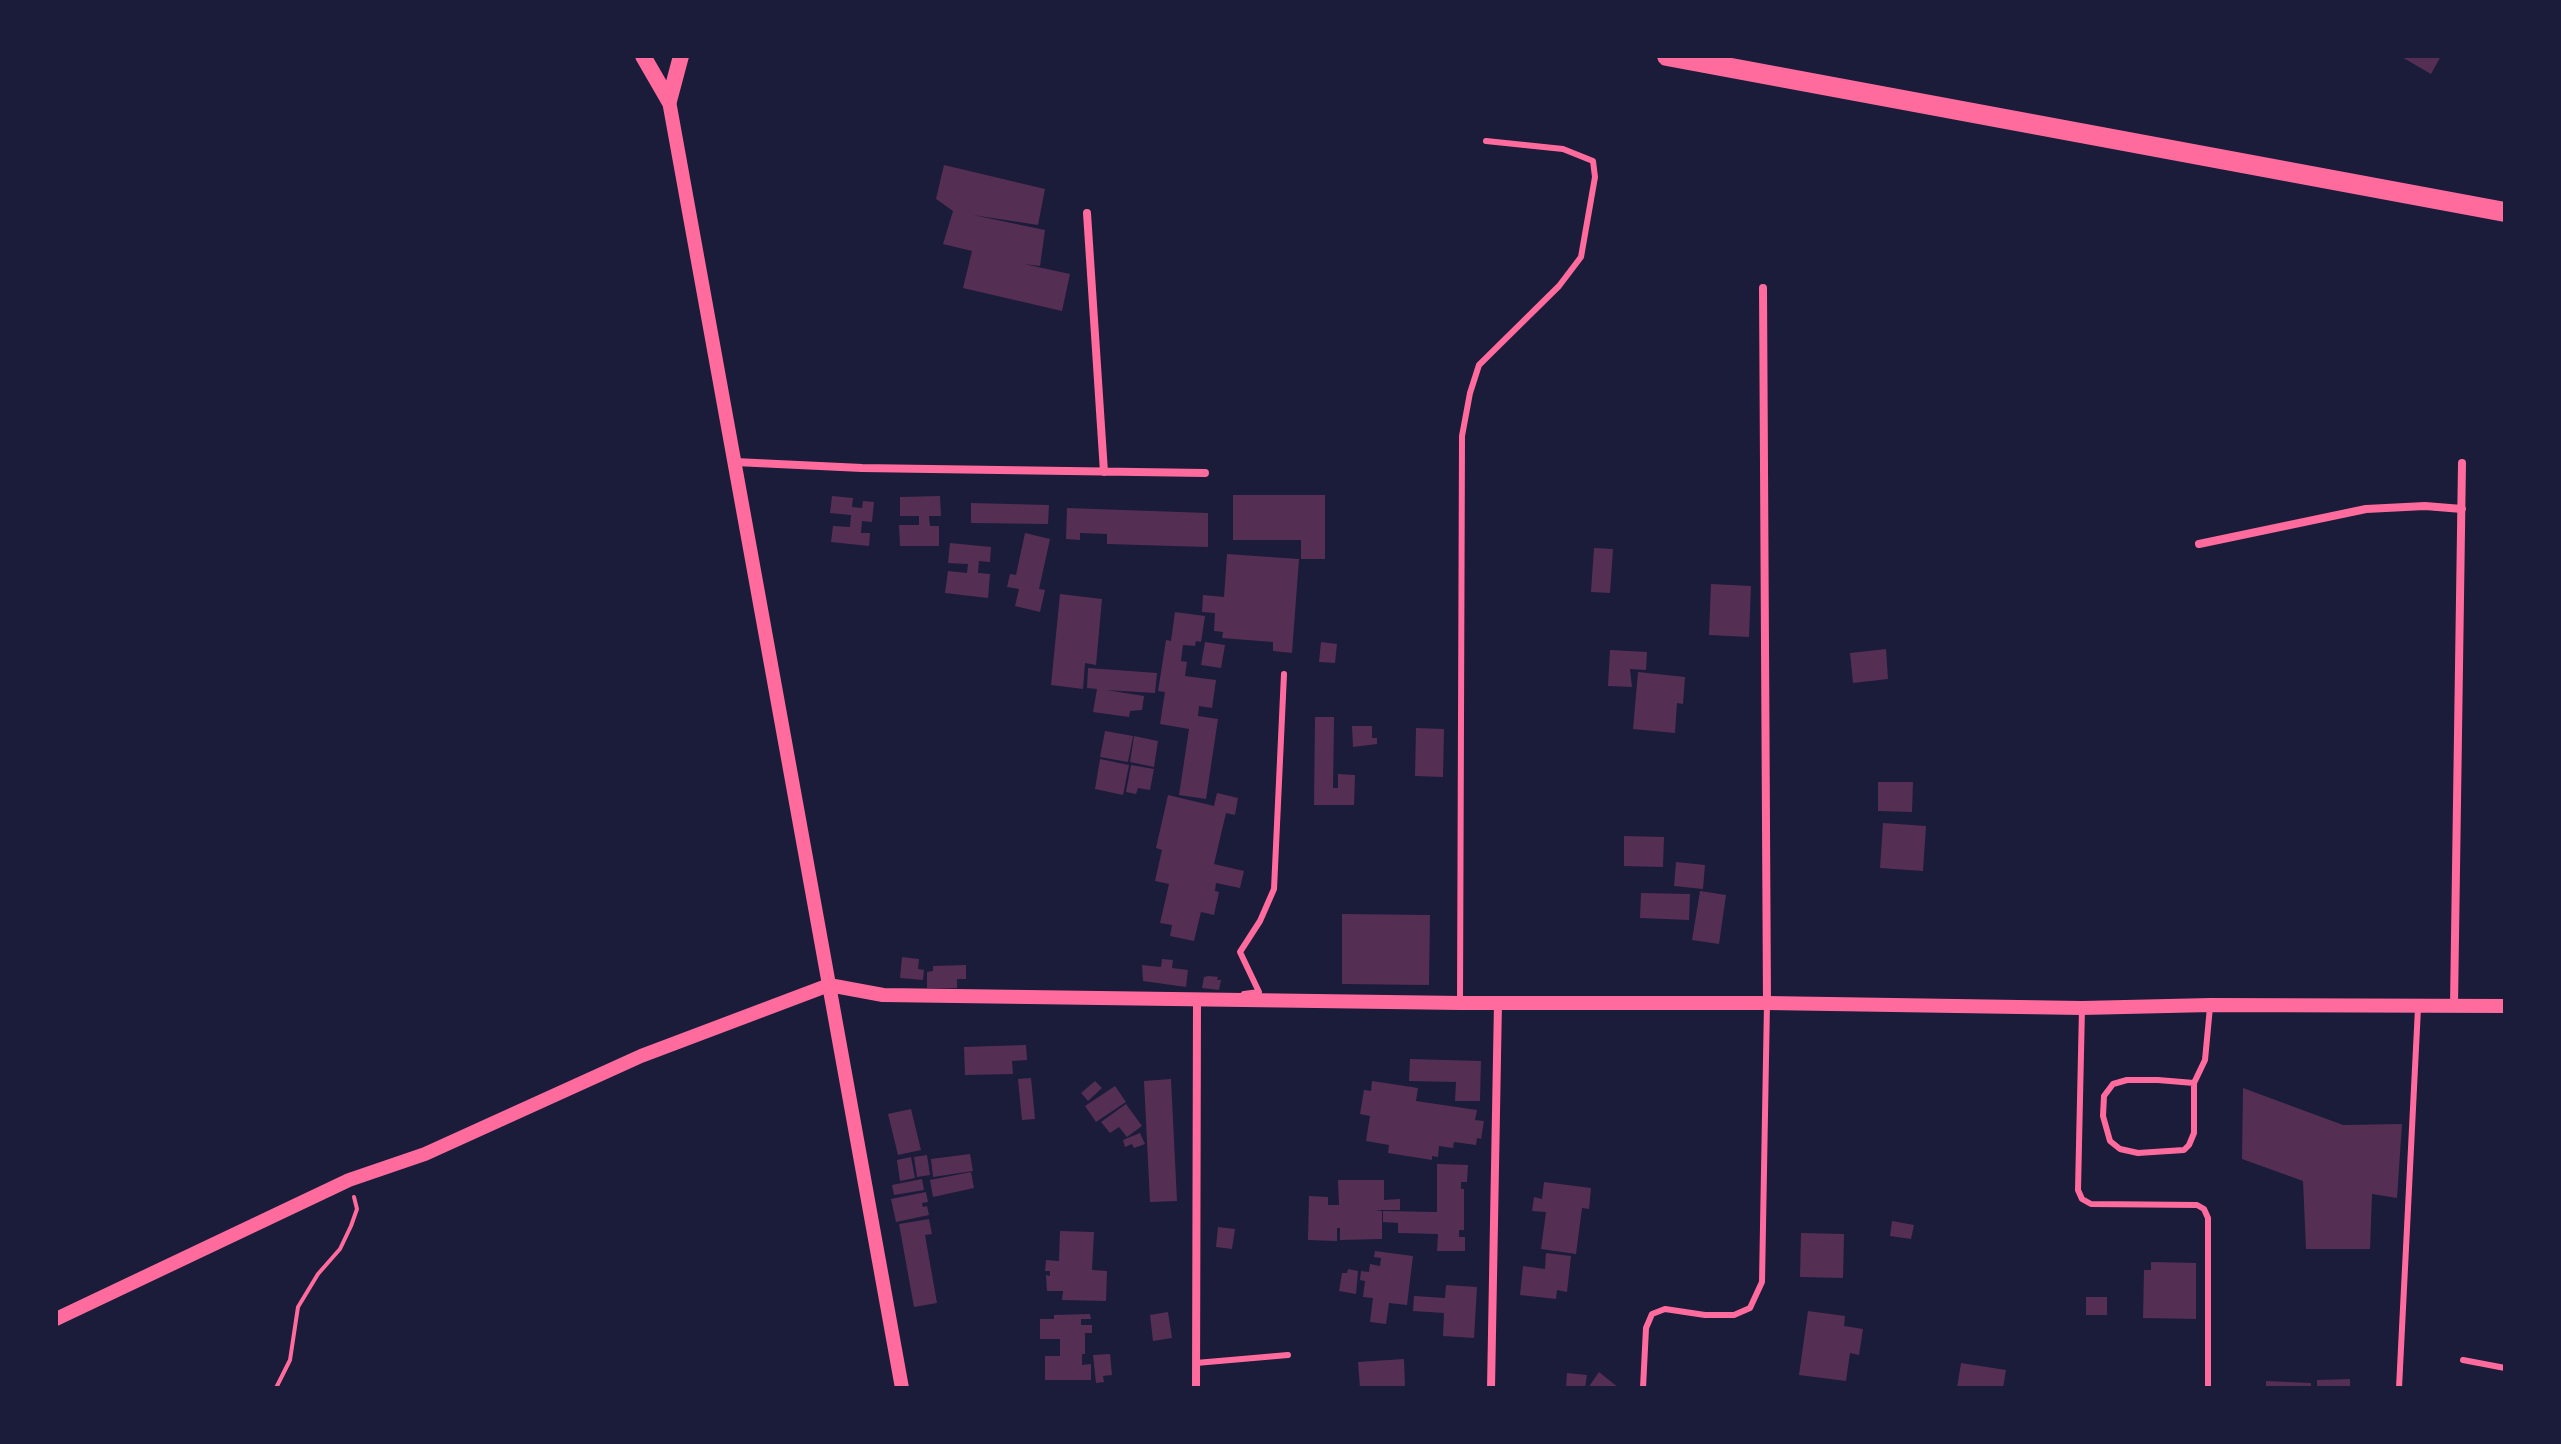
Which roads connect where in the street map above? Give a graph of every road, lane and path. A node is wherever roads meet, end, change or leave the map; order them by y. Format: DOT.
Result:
graph roads {
  1 [pos="643,56"];
  2 [pos="681,56"];
  3 [pos="1667,56"];
  4 [pos="669,101"];
  5 [pos="1486,141"];
  6 [pos="2505,212"];
  7 [pos="1087,213"];
  8 [pos="1763,288"];
  9 [pos="735,462"];
  10 [pos="2462,463"];
  11 [pos="1104,472"];
  12 [pos="1205,473"];
  13 [pos="2462,509"];
  14 [pos="2199,544"];
  15 [pos="1284,674"];
  16 [pos="829,985"];
  17 [pos="1197,999"];
  18 [pos="1498,1002"];
  19 [pos="1460,1003"];
  20 [pos="1767,1003"];
  21 [pos="2211,1005"];
  22 [pos="2454,1005"];
  23 [pos="2418,1006"];
  24 [pos="2505,1006"];
  25 [pos="2082,1008"];
  26 [pos="2194,1083"];
  27 [pos="349,1180"];
  28 [pos="56,1319"];
  29 [pos="1288,1355"];
  30 [pos="2463,1360"];
  31 [pos="1196,1363"];
  32 [pos="2505,1368"];
  33 [pos="276,1388"];
  34 [pos="902,1388"];
  35 [pos="1196,1388"];
  36 [pos="1491,1388"];
  37 [pos="1643,1388"];
  38 [pos="2208,1388"];
  39 [pos="2399,1388"];
  1 -- 4 [label="main road"];
  2 -- 4 [label="main road"];
  3 -- 6 [label="main road"];
  4 -- 9 [label="street"];
  5 -- 19 [label="lane"];
  7 -- 11 [label="street"];
  8 -- 20 [label="street"];
  9 -- 11 [label="street"];
  9 -- 16 [label="street"];
  10 -- 13 [label="street"];
  11 -- 12 [label="street"];
  13 -- 14 [label="street"];
  13 -- 22 [label="street"];
  15 -- 17 [label="lane"];
  16 -- 17 [label="street"];
  16 -- 27 [label="street"];
  16 -- 34 [label="street"];
  17 -- 19 [label="street"];
  17 -- 31 [label="street"];
  18 -- 19 [label="street"];
  18 -- 20 [label="street"];
  18 -- 36 [label="street"];
  20 -- 25 [label="street"];
  20 -- 37 [label="lane"];
  21 -- 23 [label="street"];
  21 -- 25 [label="street"];
  21 -- 26 [label="lane"];
  22 -- 23 [label="street"];
  22 -- 24 [label="street"];
  23 -- 39 [label="lane"];
  25 -- 38 [label="lane"];
  26 -- 26 [label="lane"];
  27 -- 28 [label="street"];
  27 -- 33 [label="path"];
  29 -- 31 [label="lane"];
  30 -- 32 [label="lane"];
  31 -- 35 [label="street"];
}
